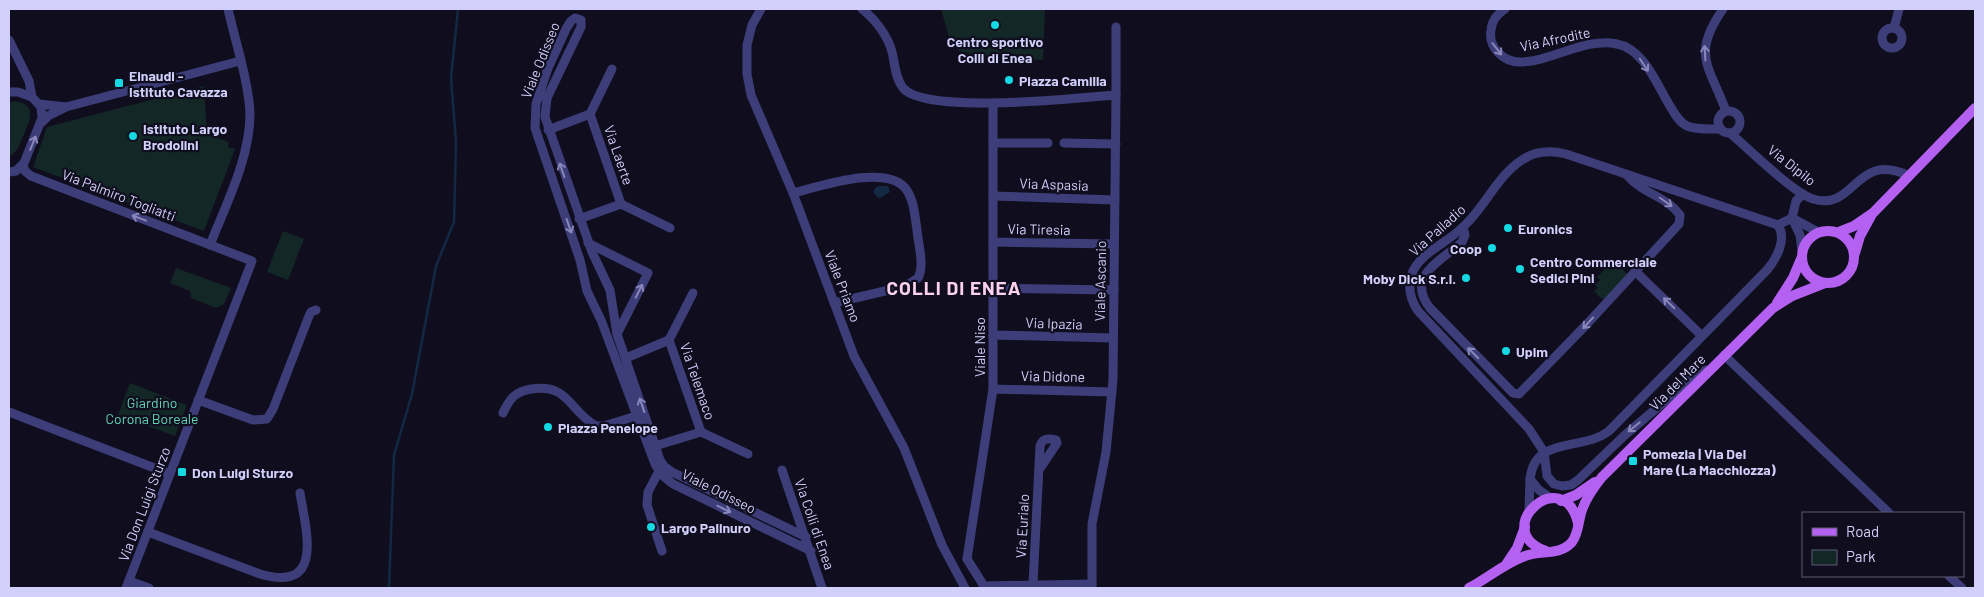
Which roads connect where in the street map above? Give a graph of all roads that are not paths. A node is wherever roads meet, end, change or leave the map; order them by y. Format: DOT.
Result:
graph roads {
  1 [pos="228,9"];
  2 [pos="761,9"];
  3 [pos="862,9"];
  4 [pos="1505,9"];
  5 [pos="1723,9"];
  6 [pos="1899,9"];
  7 [pos="1116,27"];
  8 [pos="1894,28"];
  9 [pos="9,40"];
  10 [pos="240,61"];
  11 [pos="612,69"];
  12 [pos="25,74"];
  13 [pos="12,91"];
  14 [pos="1116,95"];
  15 [pos="36,100"];
  16 [pos="993,104"];
  17 [pos="66,107"];
  18 [pos="1975,108"];
  19 [pos="1726,111"];
  20 [pos="590,114"];
  21 [pos="42,122"];
  22 [pos="1721,129"];
  23 [pos="548,130"];
  24 [pos="1732,132"];
  25 [pos="993,143"];
  26 [pos="1048,143"];
  27 [pos="1064,143"];
  28 [pos="1116,144"];
  29 [pos="23,165"];
  30 [pos="9,172"];
  31 [pos="1627,175"];
  32 [pos="1909,176"];
  33 [pos="793,193"];
  34 [pos="1802,194"];
  35 [pos="993,196"];
  36 [pos="572,197"];
  37 [pos="1115,200"];
  38 [pos="560,201"];
  39 [pos="621,204"];
  40 [pos="1873,213"];
  41 [pos="1792,218"];
  42 [pos="579,219"];
  43 [pos="670,228"];
  44 [pos="1463,228"];
  45 [pos="1780,228"];
  46 [pos="1818,232"];
  47 [pos="1839,232"];
  48 [pos="1800,235"];
  49 [pos="993,242"];
  50 [pos="588,243"];
  51 [pos="1114,244"];
  52 [pos="210,245"];
  53 [pos="1802,254"];
  54 [pos="1855,254"];
  55 [pos="252,261"];
  56 [pos="1635,271"];
  57 [pos="602,272"];
  58 [pos="584,279"];
  59 [pos="1825,283"];
  60 [pos="993,288"];
  61 [pos="1114,290"];
  62 [pos="693,293"];
  63 [pos="612,302"];
  64 [pos="834,303"];
  65 [pos="594,307"];
  66 [pos="1773,308"];
  67 [pos="316,310"];
  68 [pos="617,334"];
  69 [pos="993,335"];
  70 [pos="1702,336"];
  71 [pos="1113,338"];
  72 [pos="669,340"];
  73 [pos="1724,355"];
  74 [pos="626,358"];
  75 [pos="1714,365"];
  76 [pos="993,389"];
  77 [pos="1112,392"];
  78 [pos="198,400"];
  79 [pos="9,412"];
  80 [pos="503,413"];
  81 [pos="636,416"];
  82 [pos="701,432"];
  83 [pos="656,446"];
  84 [pos="1544,452"];
  85 [pos="748,454"];
  86 [pos="782,470"];
  87 [pos="1039,470"];
  88 [pos="659,471"];
  89 [pos="170,474"];
  90 [pos="1602,477"];
  91 [pos="1530,480"];
  92 [pos="704,488"];
  93 [pos="300,493"];
  94 [pos="701,498"];
  95 [pos="1557,500"];
  96 [pos="1529,511"];
  97 [pos="1888,512"];
  98 [pos="1578,523"];
  99 [pos="1525,527"];
  100 [pos="148,532"];
  101 [pos="806,537"];
  102 [pos="662,550"];
  103 [pos="810,551"];
  104 [pos="1547,552"];
  105 [pos="967,559"];
  106 [pos="952,564"];
  107 [pos="1503,567"];
  108 [pos="1951,577"];
  109 [pos="128,584"];
  110 [pos="1033,584"];
  111 [pos="1092,586"];
  112 [pos="983,587"];
  113 [pos="149,588"];
  114 [pos="822,588"];
  115 [pos="965,588"];
  116 [pos="1469,588"];
  117 [pos="1962,588"];
  1 -- 10 [label="street"];
  2 -- 33 [label="street, Viale Priamo"];
  3 -- 16 [label="street"];
  4 -- 22 [label="street, Via Afrodite, one-way"];
  19 -- 5 [label="street, one-way"];
  6 -- 8 [label="street"];
  7 -- 14 [label="street, Viale Ascanio"];
  9 -- 12 [label="street"];
  10 -- 17 [label="street"];
  10 -- 52 [label="street"];
  11 -- 20 [label="street, Via Laerte"];
  12 -- 13 [label="street"];
  12 -- 15 [label="street"];
  13 -- 15 [label="street"];
  14 -- 16 [label="street"];
  14 -- 28 [label="street, Viale Ascanio"];
  15 -- 17 [label="street"];
  15 -- 21 [label="street"];
  16 -- 25 [label="street, Viale Niso"];
  17 -- 21 [label="street"];
  18 -- 32 [label="main road"];
  19 -- 22 [label="street"];
  19 -- 24 [label="street"];
  20 -- 23 [label="street, Via Laerte"];
  20 -- 39 [label="street, Via Laerte"];
  29 -- 21 [label="street, one-way"];
  22 -- 24 [label="street"];
  36 -- 23 [label="street, Viale Odisseo, one-way"];
  23 -- 38 [label="street, Viale Odisseo"];
  24 -- 34 [label="street, Via Dipilo"];
  25 -- 26 [label="street"];
  25 -- 35 [label="street, Viale Niso"];
  27 -- 28 [label="street"];
  28 -- 37 [label="street, Viale Ascanio"];
  29 -- 30 [label="street"];
  52 -- 29 [label="street, Via Palmiro Togliatti, one-way"];
  31 -- 44 [label="street, Via Palladio"];
  31 -- 45 [label="street, Via Palladio"];
  31 -- 56 [label="street, one-way"];
  32 -- 34 [label="street, Via Dipilo"];
  32 -- 40 [label="main road"];
  33 -- 64 [label="street, Viale Priamo"];
  33 -- 64 [label="street"];
  34 -- 41 [label="street"];
  35 -- 37 [label="street, Via Aspasia"];
  35 -- 49 [label="street, Viale Niso"];
  36 -- 38 [label="street"];
  36 -- 42 [label="street, Viale Odisseo"];
  37 -- 51 [label="street, Viale Ascanio"];
  38 -- 58 [label="street, Viale Odisseo, one-way"];
  39 -- 42 [label="street, Via Laerte"];
  39 -- 43 [label="street, Via Laerte"];
  40 -- 47 [label="main road"];
  40 -- 54 [label="main road"];
  41 -- 45 [label="street"];
  41 -- 46 [label="street"];
  41 -- 48 [label="street"];
  42 -- 50 [label="street, Viale Odisseo"];
  56 -- 44 [label="street, one-way"];
  44 -- 84 [label="street, Via Palladio"];
  45 -- 48 [label="street, Via Palladio"];
  45 -- 70 [label="street"];
  46 -- 47 [label="main road"];
  46 -- 53 [label="main road"];
  47 -- 54 [label="main road"];
  48 -- 53 [label="street"];
  49 -- 51 [label="street, Via Tiresia"];
  49 -- 60 [label="street, Viale Niso"];
  50 -- 57 [label="street, Viale Odisseo"];
  68 -- 50 [label="street, one-way"];
  51 -- 61 [label="street, Viale Ascanio"];
  52 -- 55 [label="street, Via Palmiro Togliatti"];
  53 -- 59 [label="main road"];
  53 -- 66 [label="main road, Via del Mare"];
  54 -- 59 [label="main road"];
  55 -- 78 [label="street, Via Don Luigi Sturzo"];
  70 -- 56 [label="street, one-way"];
  57 -- 58 [label="street"];
  57 -- 63 [label="street, Viale Odisseo"];
  58 -- 65 [label="street, Viale Odisseo"];
  59 -- 66 [label="main road, Via del Mare"];
  60 -- 61 [label="street"];
  60 -- 69 [label="street, Viale Niso"];
  61 -- 71 [label="street, Viale Ascanio"];
  62 -- 72 [label="street, Via Telemaco"];
  63 -- 65 [label="street"];
  63 -- 68 [label="street, Viale Odisseo"];
  64 -- 106 [label="street, Viale Priamo"];
  65 -- 81 [label="street, Viale Odisseo"];
  66 -- 73 [label="main road, Via del Mare"];
  67 -- 78 [label="street"];
  68 -- 74 [label="street, Viale Odisseo"];
  69 -- 71 [label="street, Via Ipazia"];
  69 -- 76 [label="street, Viale Niso"];
  70 -- 84 [label="street"];
  71 -- 77 [label="street, Viale Ascanio"];
  72 -- 74 [label="street, Via Telemaco"];
  72 -- 82 [label="street, Via Telemaco"];
  73 -- 75 [label="main road, Via del Mare"];
  73 -- 97 [label="street"];
  83 -- 74 [label="street, Viale Odisseo, one-way"];
  75 -- 84 [label="street, Via Palladio, one-way"];
  75 -- 90 [label="main road, Via del Mare"];
  76 -- 77 [label="street, Via Didone"];
  76 -- 105 [label="street, Viale Niso"];
  77 -- 111 [label="street, Viale Ascanio"];
  78 -- 89 [label="street, Via Don Luigi Sturzo"];
  79 -- 89 [label="street"];
  80 -- 81 [label="street"];
  81 -- 88 [label="street, Viale Odisseo"];
  82 -- 83 [label="street, Via Telemaco"];
  82 -- 85 [label="street, Via Telemaco"];
  83 -- 92 [label="street, Viale Odisseo"];
  84 -- 91 [label="street"];
  86 -- 101 [label="street, Via Colli di Enea"];
  87 -- 110 [label="street, Via Eurialo"];
  88 -- 94 [label="street, Viale Odisseo"];
  88 -- 102 [label="street"];
  89 -- 100 [label="street, Via Don Luigi Sturzo"];
  90 -- 95 [label="main road, Via del Mare"];
  90 -- 98 [label="main road, Via del Mare"];
  91 -- 95 [label="street"];
  91 -- 96 [label="street"];
  92 -- 94 [label="street"];
  92 -- 101 [label="street, Viale Odisseo"];
  93 -- 100 [label="street"];
  94 -- 103 [label="street, Viale Odisseo, one-way"];
  95 -- 96 [label="main road, Via del Mare"];
  95 -- 98 [label="main road"];
  96 -- 99 [label="main road, Via del Mare"];
  98 -- 104 [label="main road, Via del Mare"];
  99 -- 104 [label="main road"];
  99 -- 107 [label="main road, Via del Mare"];
  100 -- 109 [label="street, Via Don Luigi Sturzo"];
  101 -- 103 [label="street, Via Colli di Enea"];
  103 -- 114 [label="street, Via Colli di Enea"];
  104 -- 107 [label="main road, Via del Mare"];
  105 -- 106 [label="street"];
  105 -- 112 [label="street"];
  106 -- 115 [label="street, Viale Priamo"];
  107 -- 116 [label="main road, Via del Mare"];
  108 -- 117 [label="street"];
  109 -- 113 [label="street"];
  110 -- 111 [label="street"];
  110 -- 112 [label="street"];
}
